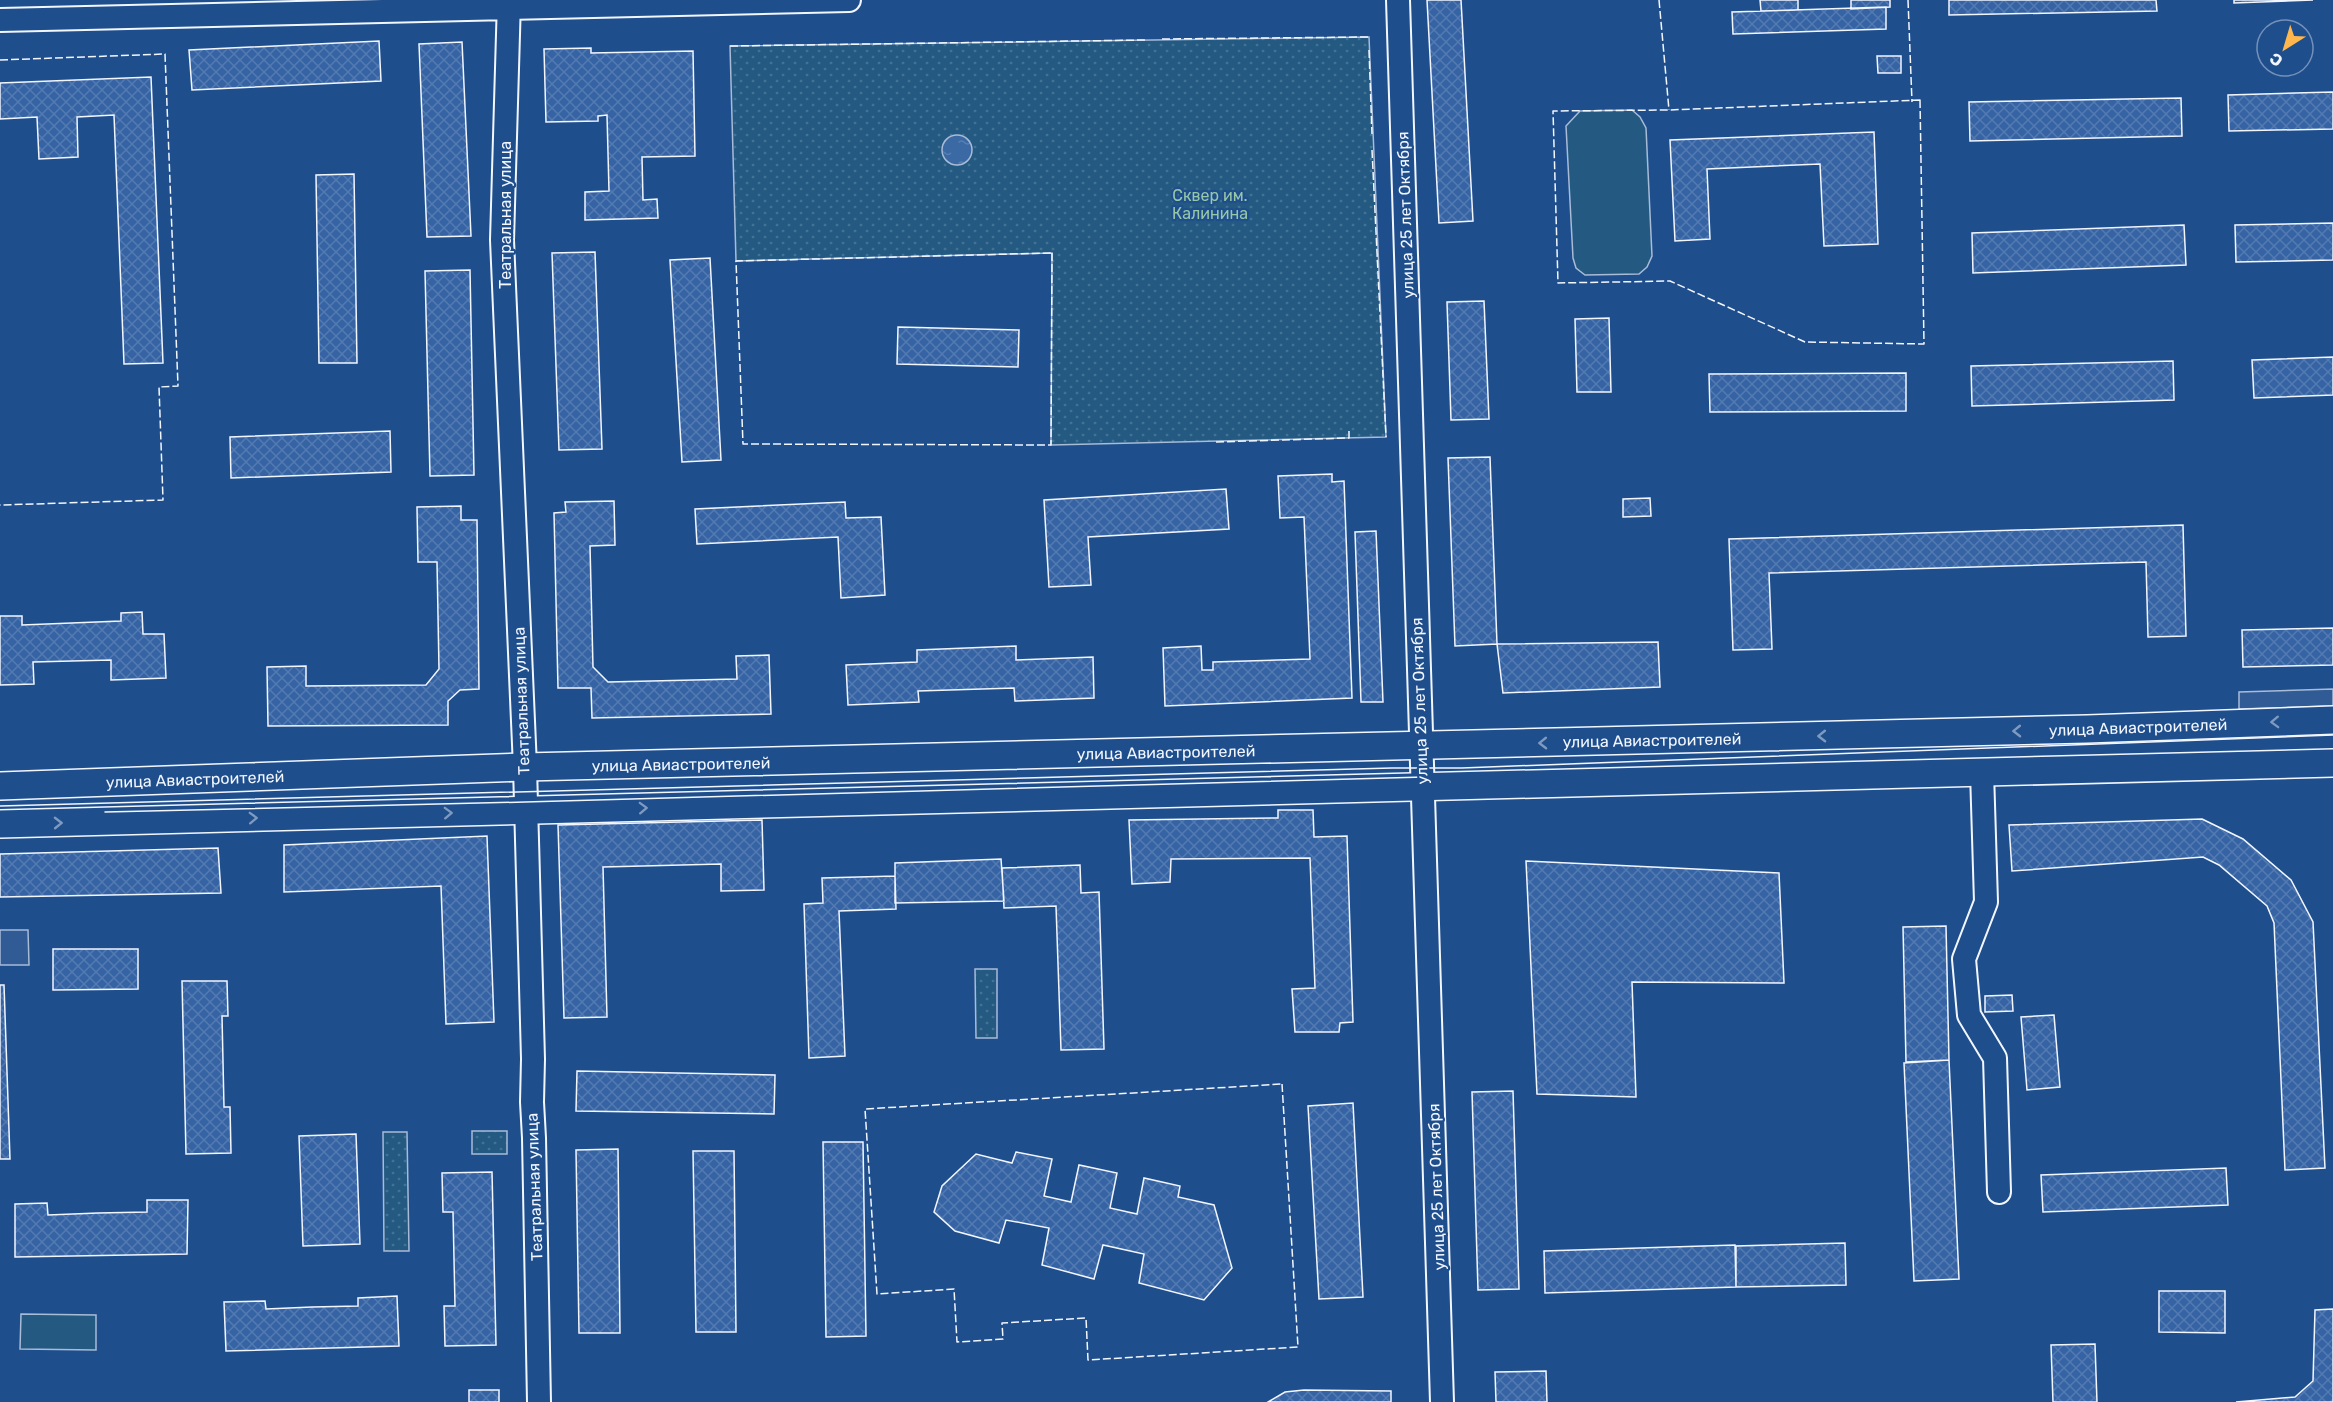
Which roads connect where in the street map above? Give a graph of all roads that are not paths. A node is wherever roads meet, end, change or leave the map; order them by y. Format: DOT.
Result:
graph roads {
  1 [pos="849,0"];
  2 [pos="1398,0"];
  3 [pos="509,3"];
  4 [pos="0,20"];
  5 [pos="2333,720"];
  6 [pos="1420,746"];
  7 [pos="2333,763"];
  8 [pos="525,767"];
  9 [pos="1982,772"];
  10 [pos="0,786"];
  11 [pos="1422,786"];
  12 [pos="525,811"];
  13 [pos="0,824"];
  14 [pos="1999,1192"];
  15 [pos="539,1402"];
  16 [pos="1442,1402"];
  1 -- 3 [label="street"];
  2 -- 6 [label="street, улица 25 лет Октября"];
  3 -- 4 [label="street"];
  3 -- 8 [label="street, Театральная улица"];
  5 -- 6 [label="main road, улица Авиастроителей, one-way"];
  6 -- 8 [label="main road, улица Авиастроителей"];
  6 -- 11 [label="street, улица 25 лет Октября"];
  7 -- 9 [label="main road"];
  8 -- 10 [label="main road, улица Авиастроителей"];
  8 -- 12 [label="street, Театральная улица"];
  9 -- 11 [label="main road"];
  9 -- 14 [label="street"];
  12 -- 11 [label="main road, one-way"];
  11 -- 16 [label="street, улица 25 лет Октября"];
  13 -- 12 [label="main road, one-way"];
  12 -- 15 [label="street, Театральная улица"];
}
